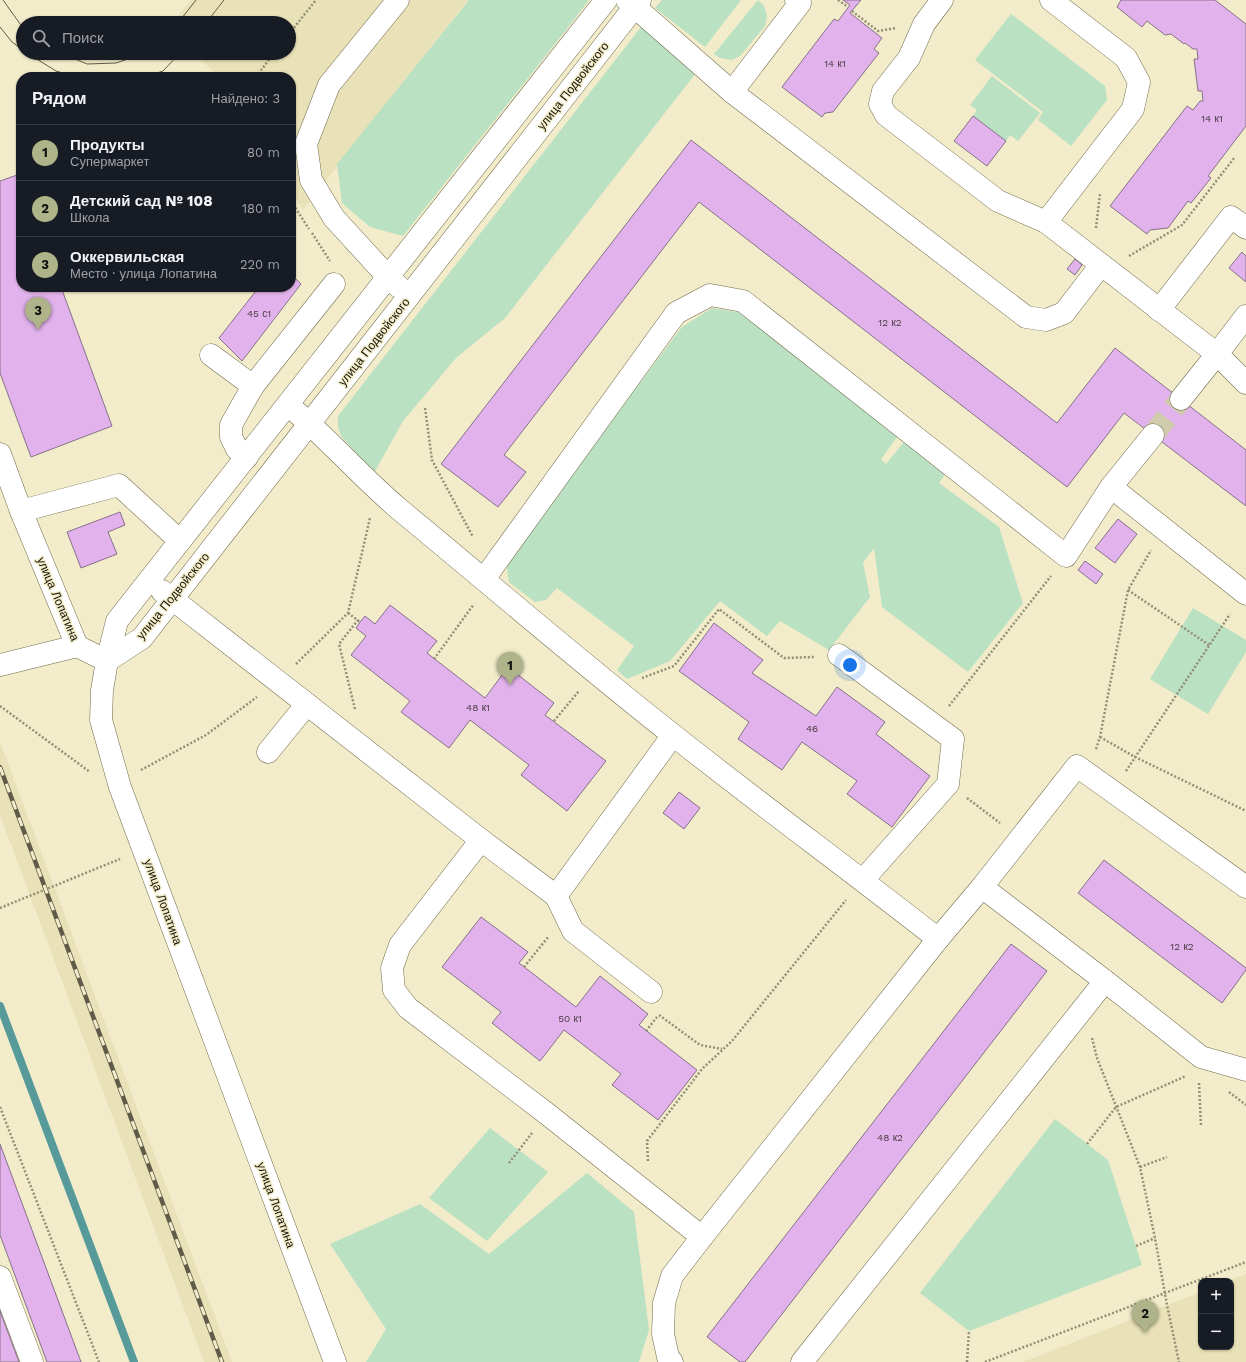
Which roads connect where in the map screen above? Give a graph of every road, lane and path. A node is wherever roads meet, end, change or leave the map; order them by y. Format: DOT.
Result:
graph roads {
  1 [pos="316,0"];
  2 [pos="398,0"];
  3 [pos="606,0"];
  4 [pos="796,0"];
  5 [pos="838,0"];
  6 [pos="942,0"];
  7 [pos="1051,0"];
  8 [pos="634,2"];
  9 [pos="848,8"];
  10 [pos="852,11"];
  11 [pos="924,24"];
  12 [pos="296,25"];
  13 [pos="269,60"];
  14 [pos="260,72"];
  15 [pos="732,92"];
  16 [pos="1098,154"];
  17 [pos="1235,157"];
  18 [pos="296,209"];
  19 [pos="1046,222"];
  20 [pos="1246,228"];
  21 [pos="1082,250"];
  22 [pos="1128,256"];
  23 [pos="1101,264"];
  24 [pos="388,277"];
  25 [pos="334,284"];
  26 [pos="409,296"];
  27 [pos="1159,310"];
  28 [pos="1246,316"];
  29 [pos="1217,354"];
  30 [pos="211,355"];
  31 [pos="1246,383"];
  32 [pos="254,386"];
  33 [pos="1181,399"];
  34 [pos="288,405"];
  35 [pos="426,408"];
  36 [pos="310,423"];
  37 [pos="1153,435"];
  38 [pos="0,454"];
  39 [pos="247,457"];
  40 [pos="1111,488"];
  41 [pos="376,490"];
  42 [pos="21,511"];
  43 [pos="1163,528"];
  44 [pos="180,541"];
  45 [pos="1066,556"];
  46 [pos="488,578"];
  47 [pos="149,581"];
  48 [pos="1128,590"];
  49 [pos="1245,593"];
  50 [pos="172,599"];
  51 [pos="348,613"];
  52 [pos="1209,645"];
  53 [pos="77,646"];
  54 [pos="839,655"];
  55 [pos="434,658"];
  56 [pos="107,661"];
  57 [pos="0,665"];
  58 [pos="594,671"];
  59 [pos="278,681"];
  60 [pos="616,688"];
  61 [pos="307,704"];
  62 [pos="0,706"];
  63 [pos="355,711"];
  64 [pos="554,721"];
  65 [pos="934,725"];
  66 [pos="673,735"];
  67 [pos="1100,737"];
  68 [pos="268,752"];
  69 [pos="1135,757"];
  70 [pos="138,771"];
  71 [pos="1088,774"];
  72 [pos="94,775"];
  73 [pos="948,784"];
  74 [pos="1112,792"];
  75 [pos="1246,811"];
  76 [pos="1021,838"];
  77 [pos="481,840"];
  78 [pos="143,850"];
  79 [pos="863,880"];
  80 [pos="982,887"];
  81 [pos="1246,887"];
  82 [pos="556,896"];
  83 [pos="0,908"];
  84 [pos="566,915"];
  85 [pos="938,939"];
  86 [pos="524,966"];
  87 [pos="1105,981"];
  88 [pos="651,992"];
  89 [pos="1083,1009"];
  90 [pos="659,1015"];
  91 [pos="646,1031"];
  92 [pos="722,1049"];
  93 [pos="1246,1070"];
  94 [pos="1192,1073"];
  95 [pos="1199,1077"];
  96 [pos="0,1107"];
  97 [pos="1116,1107"];
  98 [pos="546,1113"];
  99 [pos="1201,1127"];
  100 [pos="1087,1144"];
  101 [pos="1166,1157"];
  102 [pos="509,1163"];
  103 [pos="1140,1167"];
  104 [pos="649,1195"];
  105 [pos="702,1237"];
  106 [pos="1155,1238"];
  107 [pos="1136,1246"];
  108 [pos="1246,1262"];
  109 [pos="0,1277"];
  110 [pos="1165,1293"];
  111 [pos="969,1331"];
  112 [pos="32,1362"];
  113 [pos="99,1362"];
  114 [pos="335,1362"];
  115 [pos="672,1362"];
  116 [pos="802,1362"];
  117 [pos="967,1362"];
  118 [pos="985,1362"];
  119 [pos="1179,1362"];
  1 -- 12 [label="path"];
  2 -- 24 [label="street"];
  3 -- 24 [label="street"];
  4 -- 15 [label="street"];
  5 -- 9 [label="path"];
  6 -- 11 [label="street"];
  7 -- 16 [label="street"];
  8 -- 15 [label="street"];
  8 -- 26 [label="street, улица Подвойского"];
  10 -- 11 [label="path"];
  11 -- 19 [label="street"];
  13 -- 14 [label="path"];
  15 -- 23 [label="street"];
  16 -- 19 [label="street"];
  16 -- 21 [label="path"];
  17 -- 22 [label="path"];
  18 -- 25 [label="path"];
  19 -- 21 [label="street"];
  20 -- 27 [label="street"];
  21 -- 23 [label="street"];
  23 -- 27 [label="street"];
  24 -- 26 [label="street"];
  24 -- 34 [label="street"];
  25 -- 32 [label="street"];
  26 -- 36 [label="street, улица Подвойского"];
  27 -- 29 [label="street"];
  28 -- 29 [label="street"];
  29 -- 31 [label="street"];
  29 -- 33 [label="street"];
  30 -- 32 [label="street"];
  32 -- 39 [label="street"];
  34 -- 36 [label="street"];
  34 -- 39 [label="street"];
  35 -- 46 [label="path"];
  36 -- 41 [label="street"];
  36 -- 50 [label="street, улица Подвойского"];
  37 -- 40 [label="street"];
  38 -- 42 [label="street, улица Лопатина"];
  39 -- 44 [label="street"];
  40 -- 43 [label="street"];
  40 -- 45 [label="street"];
  41 -- 46 [label="street"];
  41 -- 51 [label="path"];
  42 -- 44 [label="street"];
  42 -- 53 [label="street, улица Лопатина"];
  43 -- 48 [label="path"];
  43 -- 49 [label="street"];
  44 -- 47 [label="street"];
  45 -- 46 [label="street"];
  45 -- 65 [label="path"];
  46 -- 55 [label="path"];
  46 -- 58 [label="street"];
  47 -- 50 [label="street"];
  47 -- 56 [label="street"];
  48 -- 52 [label="path"];
  48 -- 67 [label="path"];
  49 -- 52 [label="path"];
  50 -- 56 [label="street, улица Подвойского"];
  50 -- 59 [label="street"];
  51 -- 59 [label="path"];
  51 -- 63 [label="path"];
  52 -- 69 [label="path"];
  53 -- 56 [label="street, улица Лопатина"];
  53 -- 57 [label="street"];
  54 -- 60 [label="path"];
  54 -- 65 [label="street"];
  56 -- 78 [label="street, улица Лопатина"];
  58 -- 60 [label="street"];
  58 -- 64 [label="path"];
  59 -- 61 [label="street"];
  59 -- 70 [label="path"];
  60 -- 66 [label="street"];
  61 -- 68 [label="street"];
  61 -- 77 [label="street"];
  62 -- 72 [label="path"];
  65 -- 73 [label="street"];
  66 -- 79 [label="street"];
  66 -- 82 [label="street"];
  67 -- 69 [label="path"];
  67 -- 71 [label="path"];
  69 -- 74 [label="path"];
  69 -- 75 [label="path"];
  71 -- 74 [label="street"];
  71 -- 76 [label="street"];
  73 -- 76 [label="path"];
  73 -- 79 [label="street"];
  74 -- 81 [label="street"];
  76 -- 80 [label="street"];
  77 -- 82 [label="street"];
  77 -- 98 [label="street"];
  78 -- 83 [label="path"];
  78 -- 114 [label="street, улица Лопатина"];
  79 -- 85 [label="street"];
  79 -- 92 [label="path"];
  80 -- 85 [label="street"];
  80 -- 87 [label="street"];
  82 -- 84 [label="street"];
  84 -- 86 [label="path"];
  84 -- 88 [label="street"];
  85 -- 105 [label="street"];
  87 -- 89 [label="street"];
  87 -- 93 [label="street"];
  88 -- 90 [label="path"];
  89 -- 97 [label="path"];
  89 -- 116 [label="street"];
  90 -- 91 [label="path"];
  90 -- 92 [label="path"];
  92 -- 104 [label="path"];
  94 -- 97 [label="path"];
  95 -- 99 [label="path"];
  96 -- 113 [label="path"];
  97 -- 100 [label="path"];
  97 -- 103 [label="path"];
  98 -- 102 [label="path"];
  98 -- 104 [label="street"];
  101 -- 103 [label="path"];
  103 -- 106 [label="path"];
  104 -- 105 [label="street"];
  105 -- 115 [label="street"];
  106 -- 107 [label="path"];
  106 -- 110 [label="path"];
  108 -- 110 [label="path"];
  109 -- 112 [label="street"];
  110 -- 118 [label="path"];
  110 -- 119 [label="path"];
  111 -- 117 [label="path"];
}
